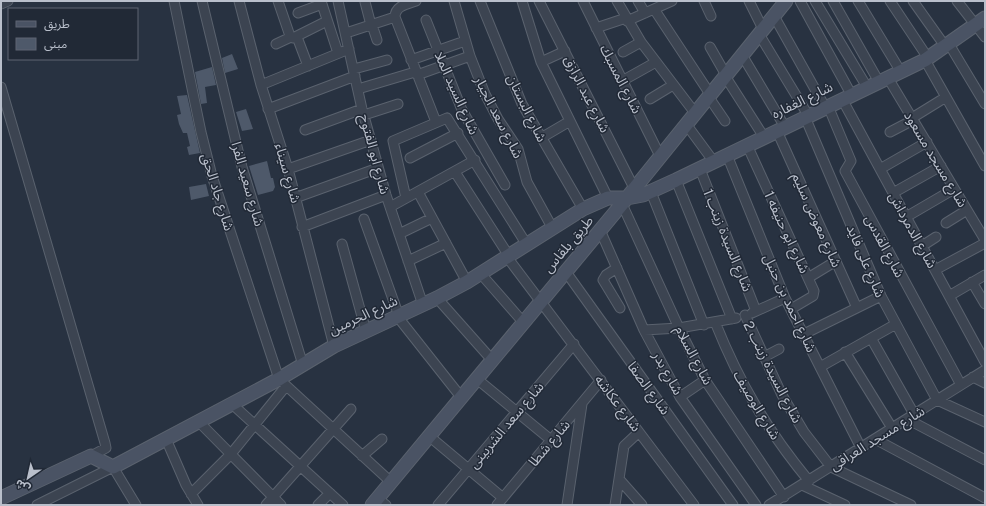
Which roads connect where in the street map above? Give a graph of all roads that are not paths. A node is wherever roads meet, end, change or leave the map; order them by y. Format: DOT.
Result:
graph roads {
  1 [pos="8,1"];
  2 [pos="174,1"];
  3 [pos="202,1"];
  4 [pos="239,1"];
  5 [pos="278,1"];
  6 [pos="338,1"];
  7 [pos="416,1"];
  8 [pos="454,1"];
  9 [pos="480,1"];
  10 [pos="522,1"];
  11 [pos="539,1"];
  12 [pos="583,1"];
  13 [pos="617,1"];
  14 [pos="638,1"];
  15 [pos="671,1"];
  16 [pos="704,1"];
  17 [pos="749,1"];
  18 [pos="786,1"];
  19 [pos="800,1"];
  20 [pos="815,1"];
  21 [pos="833,1"];
  22 [pos="858,1"];
  23 [pos="890,1"];
  24 [pos="914,1"];
  25 [pos="957,1"];
  26 [pos="365,2"];
  27 [pos="321,3"];
  28 [pos="1,4"];
  29 [pos="654,9"];
  30 [pos="298,13"];
  31 [pos="645,13"];
  32 [pos="711,16"];
  33 [pos="774,16"];
  34 [pos="395,17"];
  35 [pos="626,19"];
  36 [pos="426,20"];
  37 [pos="327,21"];
  38 [pos="981,21"];
  39 [pos="371,25"];
  40 [pos="596,28"];
  41 [pos="761,32"];
  42 [pos="346,33"];
  43 [pos="294,37"];
  44 [pos="985,37"];
  45 [pos="377,40"];
  46 [pos="465,41"];
  47 [pos="641,42"];
  48 [pos="276,44"];
  49 [pos="947,45"];
  50 [pos="710,47"];
  51 [pos="349,49"];
  52 [pos="438,51"];
  53 [pos="565,51"];
  54 [pos="623,52"];
  55 [pos="338,53"];
  56 [pos="742,55"];
  57 [pos="470,56"];
  58 [pos="926,59"];
  59 [pos="387,60"];
  60 [pos="411,60"];
  61 [pos="541,62"];
  62 [pos="656,62"];
  63 [pos="444,65"];
  64 [pos="308,66"];
  65 [pos="354,72"];
  66 [pos="901,72"];
  67 [pos="416,74"];
  68 [pos="726,75"];
  69 [pos="884,80"];
  70 [pos="622,81"];
  71 [pos="673,84"];
  72 [pos="261,85"];
  73 [pos="1,87"];
  74 [pos="867,87"];
  75 [pos="358,89"];
  76 [pos="709,95"];
  77 [pos="846,97"];
  78 [pos="946,98"];
  79 [pos="650,99"];
  80 [pos="398,104"];
  81 [pos="985,104"];
  82 [pos="827,106"];
  83 [pos="268,109"];
  84 [pos="363,112"];
  85 [pos="695,113"];
  86 [pos="806,116"];
  87 [pos="912,119"];
  88 [pos="570,121"];
  89 [pos="725,121"];
  90 [pos="436,122"];
  91 [pos="686,124"];
  92 [pos="781,129"];
  93 [pos="305,130"];
  94 [pos="890,132"];
  95 [pos="458,133"];
  96 [pos="764,137"];
  97 [pos="541,138"];
  98 [pos="371,140"];
  99 [pos="927,142"];
  100 [pos="747,145"];
  101 [pos="727,155"];
  102 [pos="660,156"];
  103 [pos="410,158"];
  104 [pos="475,160"];
  105 [pos="714,162"];
  106 [pos="941,166"];
  107 [pos="985,166"];
  108 [pos="378,168"];
  109 [pos="288,169"];
  110 [pos="700,169"];
  111 [pos="880,169"];
  112 [pos="455,172"];
  113 [pos="676,180"];
  114 [pos="505,186"];
  115 [pos="954,189"];
  116 [pos="418,192"];
  117 [pos="651,192"];
  118 [pos="893,193"];
  119 [pos="386,195"];
  120 [pos="628,197"];
  121 [pos="295,198"];
  122 [pos="406,198"];
  123 [pos="608,198"];
  124 [pos="390,207"];
  125 [pos="583,210"];
  126 [pos="967,210"];
  127 [pos="906,217"];
  128 [pos="432,218"];
  129 [pos="364,219"];
  130 [pos="946,223"];
  131 [pos="302,227"];
  132 [pos="553,229"];
  133 [pos="600,230"];
  134 [pos="399,234"];
  135 [pos="936,237"];
  136 [pos="985,242"];
  137 [pos="446,243"];
  138 [pos="342,244"];
  139 [pos="527,245"];
  140 [pos="922,246"];
  141 [pos="508,256"];
  142 [pos="408,260"];
  143 [pos="836,261"];
  144 [pos="617,268"];
  145 [pos="935,270"];
  146 [pos="566,272"];
  147 [pos="481,274"];
  148 [pos="985,275"];
  149 [pos="808,278"];
  150 [pos="467,282"];
  151 [pos="972,282"];
  152 [pos="881,296"];
  153 [pos="949,296"];
  154 [pos="436,298"];
  155 [pos="785,298"];
  156 [pos="541,301"];
  157 [pos="985,304"];
  158 [pos="423,305"];
  159 [pos="620,308"];
  160 [pos="857,308"];
  161 [pos="791,309"];
  162 [pos="756,311"];
  163 [pos="744,315"];
  164 [pos="398,316"];
  165 [pos="732,319"];
  166 [pos="524,322"];
  167 [pos="715,322"];
  168 [pos="896,324"];
  169 [pos="704,325"];
  170 [pos="679,328"];
  171 [pos="644,330"];
  172 [pos="366,331"];
  173 [pos="804,334"];
  174 [pos="871,338"];
  175 [pos="574,344"];
  176 [pos="334,346"];
  177 [pos="779,349"];
  178 [pos="846,352"];
  179 [pos="764,357"];
  180 [pos="492,360"];
  181 [pos="985,362"];
  182 [pos="303,365"];
  183 [pos="820,367"];
  184 [pos="985,370"];
  185 [pos="973,377"];
  186 [pos="477,379"];
  187 [pos="601,380"];
  188 [pos="705,380"];
  189 [pos="985,382"];
  190 [pos="283,383"];
  191 [pos="961,385"];
  192 [pos="461,397"];
  193 [pos="680,397"];
  194 [pos="937,400"];
  195 [pos="582,403"];
  196 [pos="232,404"];
  197 [pos="351,409"];
  198 [pos="517,412"];
  199 [pos="911,416"];
  200 [pos="198,421"];
  201 [pos="985,422"];
  202 [pos="255,425"];
  203 [pos="892,428"];
  204 [pos="333,429"];
  205 [pos="639,432"];
  206 [pos="429,436"];
  207 [pos="166,439"];
  208 [pos="382,439"];
  209 [pos="875,439"];
  210 [pos="551,440"];
  211 [pos="861,448"];
  212 [pos="231,454"];
  213 [pos="91,456"];
  214 [pos="362,456"];
  215 [pos="985,460"];
  216 [pos="300,466"];
  217 [pos="113,467"];
  218 [pos="831,467"];
  219 [pos="469,469"];
  220 [pos="619,479"];
  221 [pos="391,482"];
  222 [pos="806,483"];
  223 [pos="330,493"];
  224 [pos="191,494"];
  225 [pos="274,496"];
  226 [pos="784,497"];
  227 [pos="1,498"];
  228 [pos="985,498"];
  229 [pos="378,503"];
  230 [pos="501,503"];
  231 [pos="37,505"];
  232 [pos="136,505"];
  233 [pos="197,505"];
  234 [pos="266,505"];
  235 [pos="281,505"];
  236 [pos="318,505"];
  237 [pos="342,505"];
  238 [pos="438,505"];
  239 [pos="567,505"];
  240 [pos="615,505"];
  241 [pos="642,505"];
  242 [pos="694,505"];
  243 [pos="733,505"];
  244 [pos="756,505"];
  245 [pos="769,505"];
  246 [pos="845,505"];
  247 [pos="911,505"];
  1 -- 28 [label="street"];
  2 -- 190 [label="street, شارع جاد الحق"];
  3 -- 182 [label="street, شارع سعيد الفرا"];
  4 -- 72 [label="street, شارع سيناء"];
  5 -- 43 [label="street"];
  6 -- 42 [label="street, شارع ابو الفتوح"];
  7 -- 34 [label="street"];
  8 -- 46 [label="street, شارع سعد الجيار"];
  9 -- 97 [label="street, شارع البستان"];
  10 -- 61 [label="street"];
  11 -- 53 [label="street, شارع عبد الرازق"];
  12 -- 40 [label="street, شارع المسبك"];
  13 -- 35 [label="street"];
  14 -- 31 [label="street"];
  15 -- 29 [label="street"];
  16 -- 32 [label="street"];
  17 -- 41 [label="street, شارع على فايد"];
  18 -- 33 [label="street, طريق بلقاس"];
  19 -- 77 [label="street, شارع الدمرداش"];
  20 -- 74 [label="street"];
  21 -- 69 [label="street, شارع مسجد مسعود"];
  22 -- 66 [label="street"];
  23 -- 58 [label="street"];
  24 -- 49 [label="street"];
  25 -- 38 [label="street"];
  26 -- 39 [label="street"];
  27 -- 30 [label="street"];
  27 -- 37 [label="street"];
  29 -- 31 [label="street"];
  29 -- 76 [label="street"];
  31 -- 35 [label="street"];
  33 -- 41 [label="street, طريق بلقاس"];
  33 -- 82 [label="street"];
  34 -- 39 [label="street"];
  34 -- 60 [label="street"];
  35 -- 40 [label="street"];
  35 -- 47 [label="street"];
  36 -- 52 [label="street, شارع السيد الملا"];
  37 -- 43 [label="street"];
  37 -- 55 [label="street"];
  38 -- 44 [label="street"];
  38 -- 49 [label="street, شارع الغفاره"];
  39 -- 42 [label="street"];
  39 -- 45 [label="street"];
  40 -- 70 [label="street, شارع المسبك"];
  41 -- 56 [label="street, طريق بلقاس"];
  41 -- 86 [label="street, شارع على فايد"];
  42 -- 51 [label="street, شارع ابو الفتوح"];
  43 -- 48 [label="street"];
  43 -- 64 [label="street"];
  46 -- 52 [label="street"];
  46 -- 57 [label="street, شارع سعد الجيار"];
  47 -- 54 [label="street"];
  47 -- 62 [label="street"];
  49 -- 58 [label="street, شارع الغفاره"];
  49 -- 81 [label="street"];
  50 -- 68 [label="street"];
  51 -- 55 [label="street"];
  51 -- 65 [label="street, شارع ابو الفتوح"];
  52 -- 60 [label="street"];
  52 -- 63 [label="street, شارع السيد الملا"];
  53 -- 61 [label="street"];
  53 -- 120 [label="street, شارع عبد الرازق"];
  55 -- 64 [label="street"];
  56 -- 68 [label="street, طريق بلقاس"];
  56 -- 92 [label="street, شارع معوض سليم"];
  57 -- 63 [label="street"];
  57 -- 132 [label="street, شارع سعد الجيار"];
  58 -- 66 [label="street, شارع الغفاره"];
  58 -- 78 [label="street"];
  59 -- 65 [label="street"];
  60 -- 67 [label="street"];
  61 -- 88 [label="street"];
  62 -- 70 [label="street"];
  62 -- 71 [label="street"];
  63 -- 67 [label="street"];
  63 -- 114 [label="street, شارع السيد الملا"];
  64 -- 72 [label="street"];
  65 -- 75 [label="street, شارع ابو الفتوح"];
  65 -- 83 [label="street"];
  66 -- 69 [label="street, شارع الغفاره"];
  67 -- 75 [label="street"];
  67 -- 90 [label="street"];
  68 -- 76 [label="street, طريق بلقاس"];
  68 -- 96 [label="street"];
  69 -- 74 [label="street, شارع الغفاره"];
  69 -- 87 [label="street, شارع مسجد مسعود"];
  70 -- 102 [label="street, شارع المسبك"];
  71 -- 79 [label="street"];
  71 -- 85 [label="street"];
  72 -- 83 [label="street, شارع سيناء"];
  73 -- 213 [label="street"];
  74 -- 77 [label="street, شارع الغفاره"];
  75 -- 84 [label="street, شارع ابو الفتوح"];
  76 -- 85 [label="street, طريق بلقاس"];
  76 -- 89 [label="street"];
  77 -- 82 [label="street, شارع الغفاره"];
  77 -- 111 [label="street, شارع الدمرداش"];
  78 -- 87 [label="street"];
  78 -- 107 [label="street"];
  80 -- 84 [label="street"];
  82 -- 86 [label="street, شارع الغفاره"];
  82 -- 191 [label="street, شارع القدس"];
  83 -- 109 [label="street, شارع سيناء"];
  84 -- 93 [label="street"];
  84 -- 98 [label="street, شارع ابو الفتوح"];
  85 -- 91 [label="street, طريق بلقاس"];
  86 -- 92 [label="street, شارع الغفاره"];
  86 -- 152 [label="street, شارع على فايد"];
  87 -- 94 [label="street"];
  87 -- 99 [label="street, شارع مسجد مسعود"];
  88 -- 97 [label="street"];
  88 -- 123 [label="street"];
  90 -- 95 [label="street"];
  90 -- 122 [label="street"];
  91 -- 102 [label="street, طريق بلقاس"];
  91 -- 105 [label="street"];
  92 -- 96 [label="street, شارع الغفاره"];
  92 -- 143 [label="street, شارع معوض سليم"];
  95 -- 103 [label="street"];
  95 -- 104 [label="street"];
  96 -- 100 [label="street, شارع الغفاره"];
  97 -- 125 [label="street, شارع البستان"];
  98 -- 108 [label="street, شارع ابو الفتوح"];
  98 -- 109 [label="street"];
  99 -- 106 [label="street, شارع مسجد مسعود"];
  99 -- 111 [label="street"];
  100 -- 101 [label="street, شارع الغفاره"];
  100 -- 149 [label="street, شارع ابو حنيفه 1"];
  101 -- 105 [label="street, شارع الغفاره"];
  101 -- 155 [label="street, شارع احمد بن حنبل"];
  102 -- 120 [label="street, طريق بلقاس"];
  104 -- 112 [label="street"];
  104 -- 139 [label="street"];
  105 -- 110 [label="street, شارع الغفاره"];
  106 -- 115 [label="street, شارع مسجد مسعود"];
  106 -- 118 [label="street"];
  108 -- 119 [label="street, شارع ابو الفتوح"];
  108 -- 121 [label="street"];
  109 -- 121 [label="street, شارع سيناء"];
  110 -- 113 [label="street, شارع الغفاره"];
  110 -- 162 [label="street, شارع السيدة زينب 1"];
  111 -- 118 [label="street, شارع الدمرداش"];
  112 -- 116 [label="street"];
  112 -- 141 [label="street, شارع عكاشه"];
  113 -- 117 [label="street, شارع الغفاره"];
  113 -- 165 [label="street"];
  115 -- 126 [label="street, شارع مسجد مسعود"];
  115 -- 127 [label="street"];
  116 -- 122 [label="street"];
  116 -- 128 [label="street"];
  117 -- 120 [label="street, شارع الغفاره"];
  117 -- 169 [label="street"];
  118 -- 127 [label="street, شارع الدمرداش"];
  119 -- 124 [label="street, شارع ابو الفتوح"];
  119 -- 131 [label="street"];
  120 -- 123 [label="street, شارع الحرمين"];
  120 -- 133 [label="street, طريق بلقاس"];
  120 -- 170 [label="street, شارع السلام"];
  121 -- 131 [label="street, شارع سيناء"];
  122 -- 124 [label="street"];
  123 -- 125 [label="street, شارع الحرمين"];
  124 -- 134 [label="street, شارع ابو الفتوح"];
  125 -- 132 [label="street, شارع الحرمين"];
  126 -- 130 [label="street"];
  126 -- 136 [label="street, شارع مسجد مسعود"];
  127 -- 140 [label="street, شارع الدمرداش"];
  128 -- 134 [label="street"];
  128 -- 137 [label="street"];
  129 -- 164 [label="street"];
  131 -- 176 [label="street, شارع سيناء"];
  132 -- 139 [label="street, شارع الحرمين"];
  133 -- 144 [label="street, شارع بدر"];
  133 -- 146 [label="street, طريق بلقاس"];
  134 -- 142 [label="street, شارع ابو الفتوح"];
  135 -- 140 [label="street"];
  136 -- 145 [label="street"];
  137 -- 142 [label="street"];
  137 -- 150 [label="street"];
  138 -- 172 [label="street"];
  139 -- 141 [label="street, شارع الحرمين"];
  140 -- 145 [label="street, شارع الدمرداش"];
  141 -- 147 [label="street, شارع الحرمين"];
  141 -- 156 [label="street, شارع عكاشه"];
  142 -- 158 [label="street, شارع ابو الفتوح"];
  143 -- 149 [label="street"];
  143 -- 160 [label="street, شارع معوض سليم"];
  144 -- 159 [label="street"];
  144 -- 171 [label="street, شارع بدر"];
  145 -- 153 [label="street, شارع الدمرداش"];
  146 -- 156 [label="street, طريق بلقاس"];
  146 -- 243 [label="street, شارع الصفا"];
  147 -- 150 [label="street, شارع الحرمين"];
  147 -- 166 [label="street"];
  148 -- 151 [label="street"];
  149 -- 161 [label="street, شارع ابو حنيفه 1"];
  150 -- 154 [label="street, شارع الحرمين"];
  151 -- 153 [label="street"];
  151 -- 157 [label="street"];
  152 -- 160 [label="street"];
  152 -- 168 [label="street, شارع على فايد"];
  153 -- 181 [label="street, شارع الدمرداش"];
  154 -- 158 [label="street, شارع الحرمين"];
  154 -- 180 [label="street"];
  155 -- 161 [label="street, شارع احمد بن حنبل"];
  155 -- 162 [label="street"];
  156 -- 166 [label="street, طريق بلقاس"];
  156 -- 175 [label="street, شارع عكاشه"];
  158 -- 164 [label="street, شارع الحرمين"];
  160 -- 173 [label="street"];
  161 -- 173 [label="street, شارع احمد بن حنبل"];
  162 -- 163 [label="street"];
  163 -- 165 [label="street"];
  163 -- 179 [label="street, شارع السيدة زينب 2"];
  164 -- 172 [label="street, شارع الحرمين"];
  164 -- 192 [label="street"];
  165 -- 167 [label="street"];
  166 -- 180 [label="street, طريق بلقاس"];
  167 -- 169 [label="street"];
  167 -- 222 [label="street, شارع الوصيف"];
  168 -- 174 [label="street"];
  168 -- 194 [label="street, شارع على فايد"];
  169 -- 170 [label="street"];
  170 -- 171 [label="street"];
  170 -- 188 [label="street, شارع السلام"];
  171 -- 193 [label="street, شارع بدر"];
  172 -- 176 [label="street, شارع الحرمين"];
  173 -- 183 [label="street, شارع احمد بن حنبل"];
  174 -- 178 [label="street"];
  174 -- 199 [label="street"];
  175 -- 187 [label="street, شارع عكاشه"];
  175 -- 198 [label="street, شارع سعد الشربينى"];
  176 -- 182 [label="street, شارع الحرمين"];
  177 -- 179 [label="street"];
  178 -- 183 [label="street"];
  178 -- 203 [label="street"];
  179 -- 218 [label="street, شارع السيدة زينب 2"];
  180 -- 186 [label="street, طريق بلقاس"];
  182 -- 190 [label="street, شارع الحرمين"];
  183 -- 211 [label="street, شارع احمد بن حنبل"];
  184 -- 185 [label="street, شارع مسجد العراقى"];
  185 -- 189 [label="street"];
  185 -- 191 [label="street, شارع مسجد العراقى"];
  186 -- 192 [label="street, طريق بلقاس"];
  186 -- 198 [label="street"];
  187 -- 195 [label="street, شارع شطا"];
  187 -- 205 [label="street, شارع عكاشه"];
  188 -- 193 [label="street"];
  188 -- 226 [label="street, شارع السلام"];
  190 -- 196 [label="street, شارع الحرمين"];
  190 -- 202 [label="street"];
  190 -- 204 [label="street"];
  191 -- 194 [label="street, شارع مسجد العراقى"];
  192 -- 206 [label="street, طريق بلقاس"];
  193 -- 244 [label="street, شارع بدر"];
  194 -- 199 [label="street, شارع مسجد العراقى"];
  194 -- 201 [label="street"];
  195 -- 210 [label="street, شارع شطا"];
  195 -- 239 [label="street"];
  196 -- 200 [label="street, شارع الحرمين"];
  196 -- 202 [label="street"];
  197 -- 204 [label="street"];
  198 -- 210 [label="street"];
  198 -- 219 [label="street, شارع سعد الشربينى"];
  199 -- 203 [label="street, شارع مسجد العراقى"];
  199 -- 215 [label="street"];
  200 -- 207 [label="street, شارع الحرمين"];
  200 -- 212 [label="street"];
  202 -- 212 [label="street"];
  202 -- 216 [label="street"];
  203 -- 209 [label="street, شارع مسجد العراقى"];
  204 -- 214 [label="street"];
  204 -- 216 [label="street"];
  205 -- 220 [label="street"];
  205 -- 242 [label="street, شارع عكاشه"];
  206 -- 219 [label="street"];
  206 -- 221 [label="street, طريق بلقاس"];
  207 -- 217 [label="street, شارع الحرمين"];
  207 -- 224 [label="street"];
  208 -- 214 [label="street"];
  209 -- 211 [label="street, شارع مسجد العراقى"];
  209 -- 228 [label="street"];
  210 -- 230 [label="street, شارع شطا"];
  211 -- 218 [label="street, شارع مسجد العراقى"];
  212 -- 224 [label="street"];
  212 -- 225 [label="street"];
  213 -- 217 [label="street"];
  213 -- 227 [label="street"];
  214 -- 221 [label="street"];
  216 -- 223 [label="street"];
  216 -- 225 [label="street"];
  217 -- 231 [label="street"];
  217 -- 232 [label="street"];
  218 -- 222 [label="street, شارع مسجد العراقى"];
  218 -- 247 [label="street"];
  219 -- 230 [label="street"];
  219 -- 238 [label="street, شارع سعد الشربينى"];
  220 -- 240 [label="street"];
  220 -- 241 [label="street"];
  221 -- 229 [label="street, طريق بلقاس"];
  222 -- 226 [label="street, شارع مسجد العراقى"];
  222 -- 246 [label="street"];
  223 -- 236 [label="street"];
  223 -- 237 [label="street"];
  224 -- 233 [label="street"];
  225 -- 234 [label="street"];
  225 -- 235 [label="street"];
  226 -- 245 [label="street, شارع مسجد العراقى"];
}
